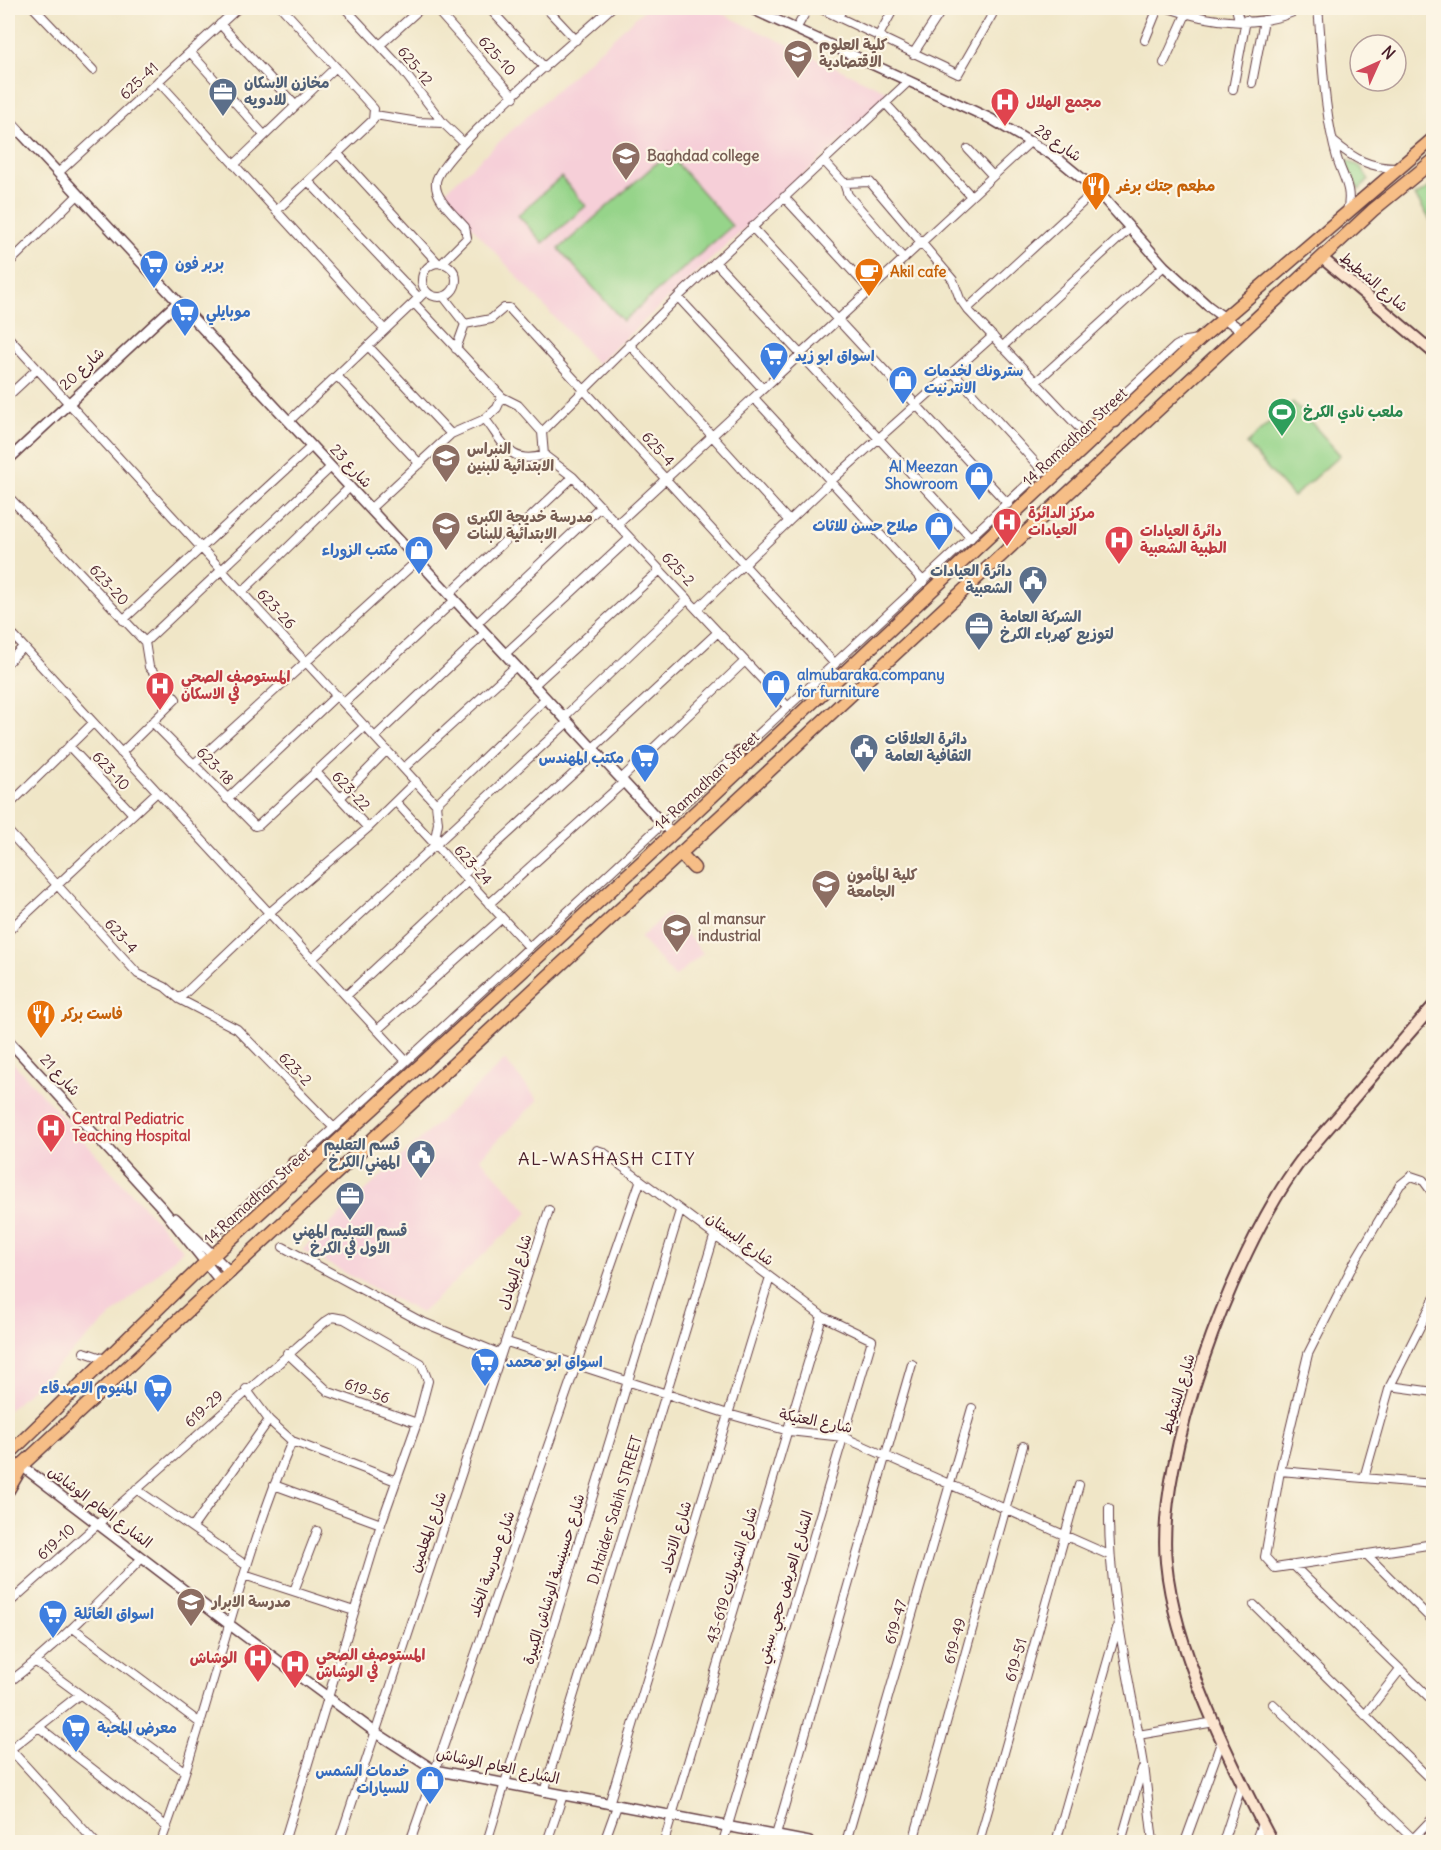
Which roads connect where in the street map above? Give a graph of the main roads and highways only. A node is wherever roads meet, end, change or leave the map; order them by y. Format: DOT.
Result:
graph roads {
  1 [pos="1434,138"];
  2 [pos="1434,160"];
  3 [pos="1322,258"];
  4 [pos="1434,353"];
  5 [pos="1115,421"];
  6 [pos="1095,423"];
  7 [pos="739,753"];
  8 [pos="730,780"];
  9 [pos="680,853"];
  10 [pos="694,868"];
  11 [pos="591,890"];
  12 [pos="601,900"];
  13 [pos="1434,1005"];
  14 [pos="294,1163"];
  15 [pos="291,1185"];
  16 [pos="8,1455"];
  17 [pos="21,1468"];
  18 [pos="8,1478"];
  19 [pos="8,1490"];
  20 [pos="1272,1842"];
  1 -- 5 [label="main road, 14 Ramadhan Street"];
  2 -- 3 [label="main road"];
  3 -- 4 [label="main road, شارع الشطيط"];
  3 -- 9 [label="main road"];
  5 -- 6 [label="main road"];
  5 -- 8 [label="main road, 14 Ramadhan Street"];
  7 -- 8 [label="main road"];
  8 -- 12 [label="main road, 14 Ramadhan Street"];
  9 -- 10 [label="main road"];
  9 -- 17 [label="main road"];
  11 -- 12 [label="main road"];
  12 -- 15 [label="main road, 14 Ramadhan Street"];
  13 -- 20 [label="main road, شارع الشطيط"];
  14 -- 15 [label="main road"];
  15 -- 16 [label="main road, 14 Ramadhan Street"];
  17 -- 18 [label="main road"];
  17 -- 19 [label="main road"];
}
